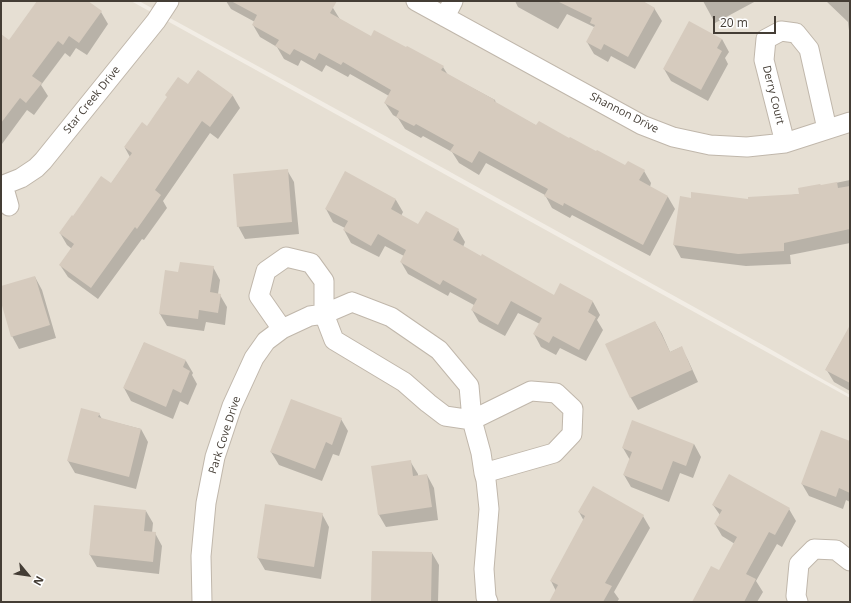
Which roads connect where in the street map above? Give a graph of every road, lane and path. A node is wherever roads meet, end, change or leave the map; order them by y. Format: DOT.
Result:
graph roads {
  1 [pos="169,1"];
  2 [pos="416,1"];
  3 [pos="449,9"];
  4 [pos="850,122"];
  5 [pos="827,129"];
  6 [pos="785,143"];
  7 [pos="2,185"];
  8 [pos="9,206"];
  9 [pos="324,314"];
  10 [pos="282,329"];
  11 [pos="472,420"];
  12 [pos="484,473"];
  13 [pos="850,561"];
  14 [pos="202,602"];
  15 [pos="488,602"];
  16 [pos="798,602"];
  1 -- 7 [label="street, Star Creek Drive"];
  2 -- 3 [label="street, Shannon Drive"];
  3 -- 6 [label="street, Shannon Drive"];
  4 -- 5 [label="street, Shannon Drive"];
  5 -- 6 [label="street, Shannon Drive"];
  5 -- 6 [label="street, Derry Court"];
  7 -- 8 [label="street, Star Creek Drive"];
  9 -- 10 [label="street, Park Cove Drive"];
  9 -- 10 [label="street"];
  9 -- 11 [label="street"];
  9 -- 11 [label="street, Park Cove Drive"];
  10 -- 14 [label="street, Park Cove Drive"];
  11 -- 12 [label="street, Park Cove Drive"];
  11 -- 12 [label="street"];
  12 -- 15 [label="street, Park Cove Drive"];
  13 -- 16 [label="street"];
}
